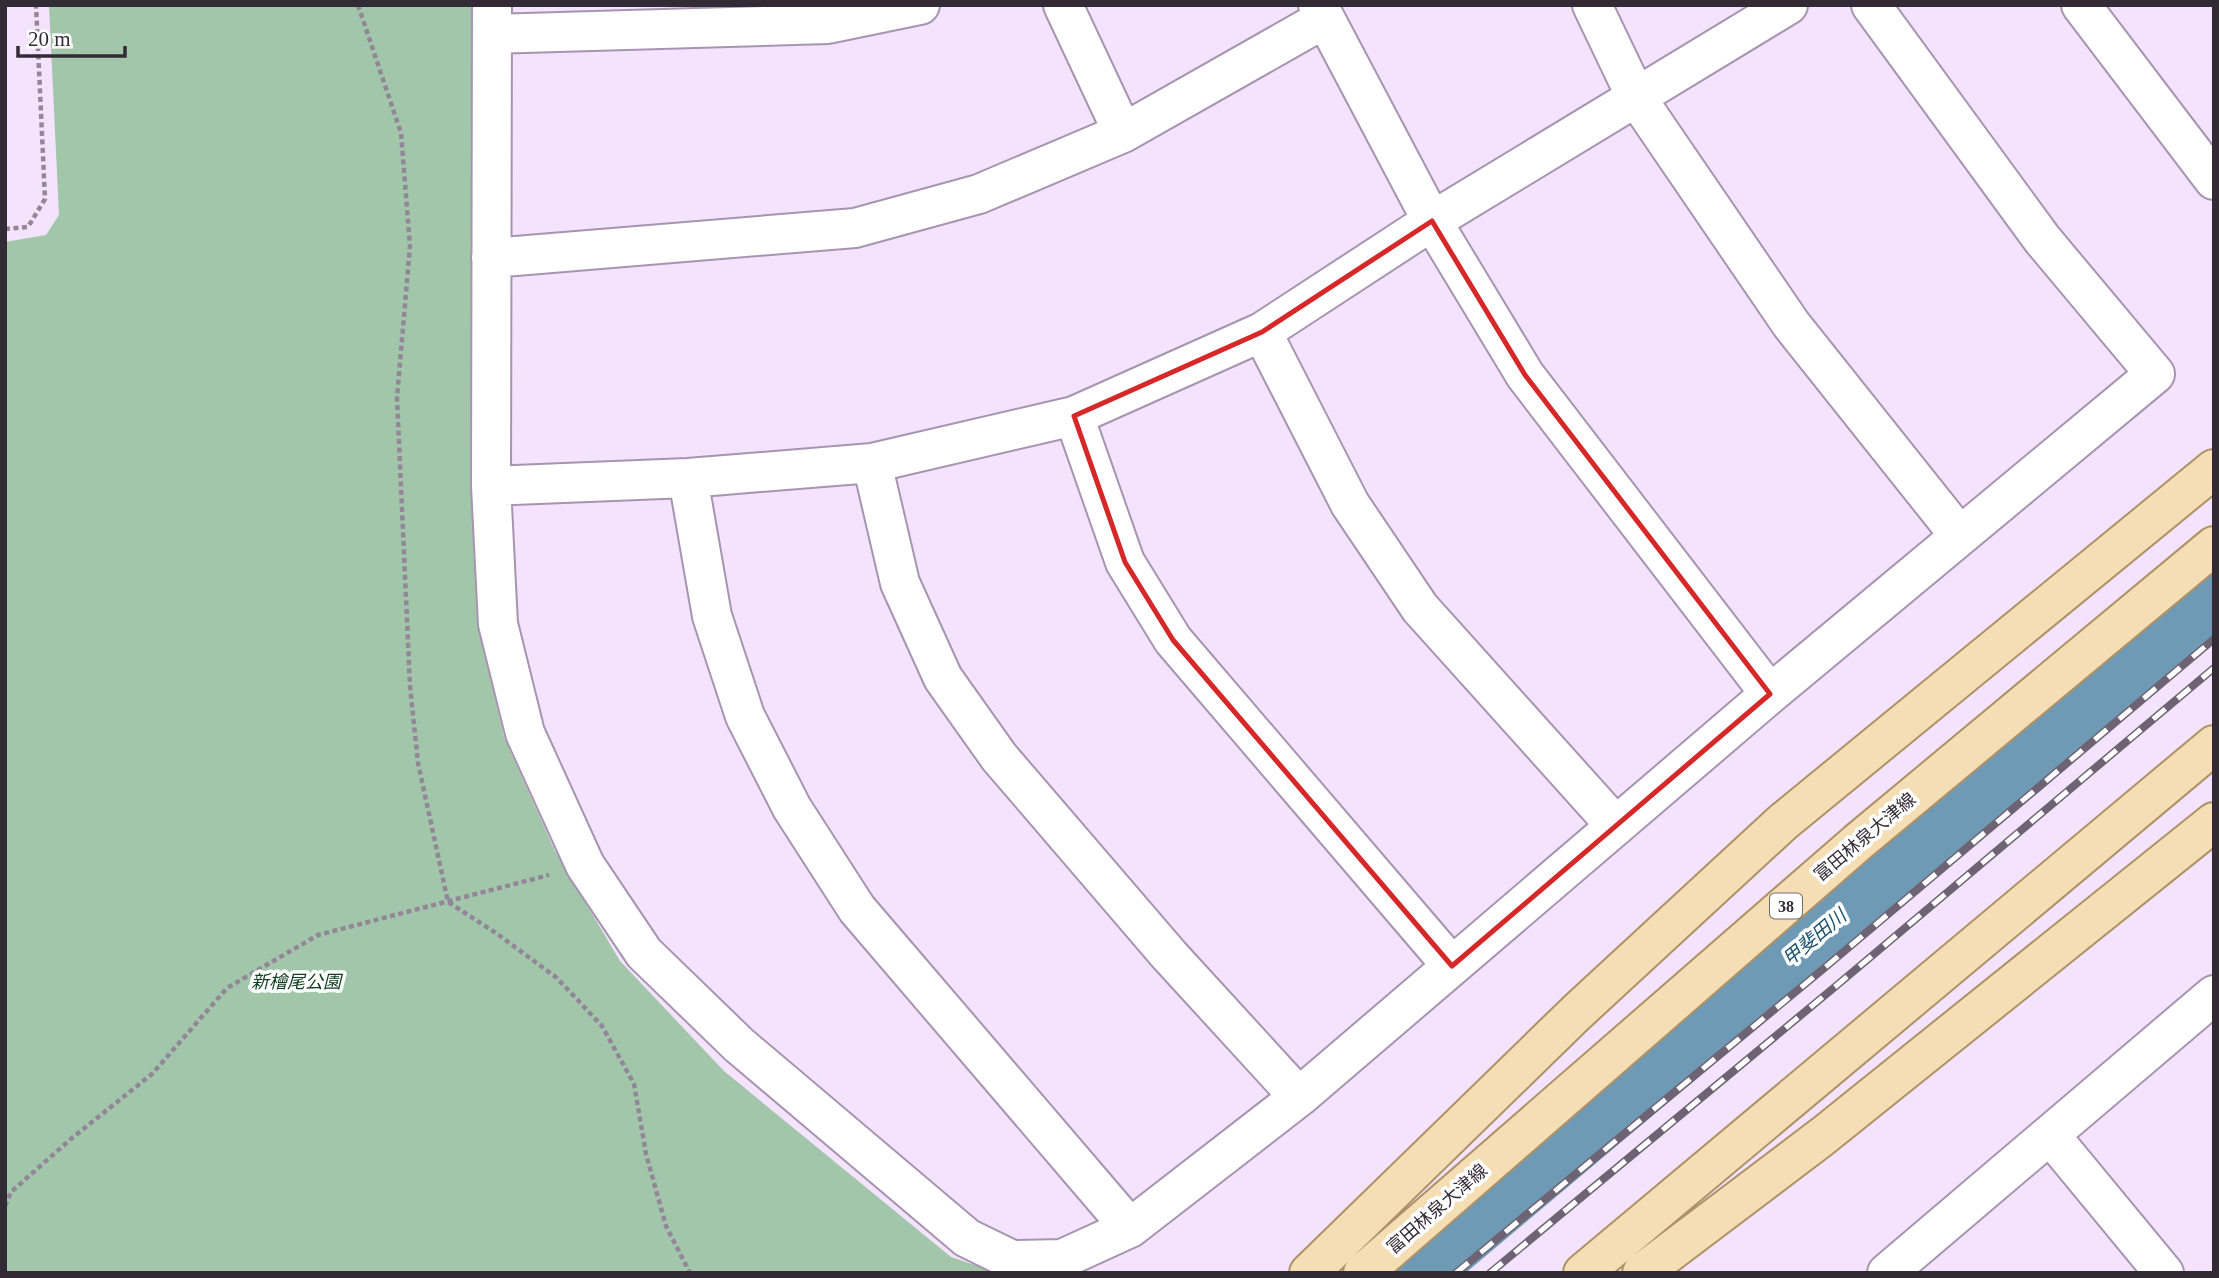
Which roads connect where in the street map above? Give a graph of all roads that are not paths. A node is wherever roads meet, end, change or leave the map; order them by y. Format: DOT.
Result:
graph roads {
  1 [pos="920,5"];
  2 [pos="1063,5"];
  3 [pos="1592,5"];
  4 [pos="1788,5"];
  5 [pos="1871,5"];
  6 [pos="2081,5"];
  7 [pos="1321,12"];
  8 [pos="492,20"];
  9 [pos="1636,97"];
  10 [pos="1123,133"];
  11 [pos="2214,180"];
  12 [pos="1432,221"];
  13 [pos="491,258"];
  14 [pos="1262,332"];
  15 [pos="1074,416"];
  16 [pos="872,463"];
  17 [pos="2214,469"];
  18 [pos="688,478"];
  19 [pos="491,486"];
  20 [pos="1959,535"];
  21 [pos="2214,546"];
  22 [pos="1770,694"];
  23 [pos="2214,745"];
  24 [pos="2214,822"];
  25 [pos="1616,826"];
  26 [pos="1452,966"];
  27 [pos="2207,1014"];
  28 [pos="1299,1097"];
  29 [pos="2050,1135"];
  30 [pos="1130,1228"];
  31 [pos="1899,1269"];
  32 [pos="1308,1273"];
  33 [pos="1363,1273"];
  34 [pos="1583,1273"];
  35 [pos="1642,1273"];
  36 [pos="2164,1273"];
  1 -- 8 [label="street"];
  2 -- 10 [label="street"];
  3 -- 9 [label="street"];
  4 -- 9 [label="street"];
  5 -- 20 [label="street"];
  6 -- 11 [label="street"];
  7 -- 10 [label="street"];
  7 -- 12 [label="street"];
  8 -- 13 [label="street"];
  9 -- 12 [label="street"];
  9 -- 20 [label="street"];
  10 -- 13 [label="street"];
  12 -- 14 [label="street"];
  12 -- 22 [label="street"];
  13 -- 19 [label="street"];
  14 -- 15 [label="street"];
  14 -- 25 [label="street"];
  15 -- 16 [label="street"];
  15 -- 26 [label="street"];
  16 -- 18 [label="street"];
  16 -- 28 [label="street"];
  17 -- 32 [label="main road"];
  18 -- 19 [label="street"];
  18 -- 30 [label="street"];
  19 -- 30 [label="street"];
  20 -- 22 [label="street"];
  21 -- 33 [label="main road, 富田林泉大津線 / 38"];
  22 -- 25 [label="street"];
  23 -- 34 [label="main road"];
  24 -- 35 [label="main road"];
  25 -- 26 [label="street"];
  26 -- 28 [label="street"];
  27 -- 29 [label="street"];
  28 -- 30 [label="street"];
  29 -- 31 [label="street"];
  29 -- 36 [label="street"];
}
